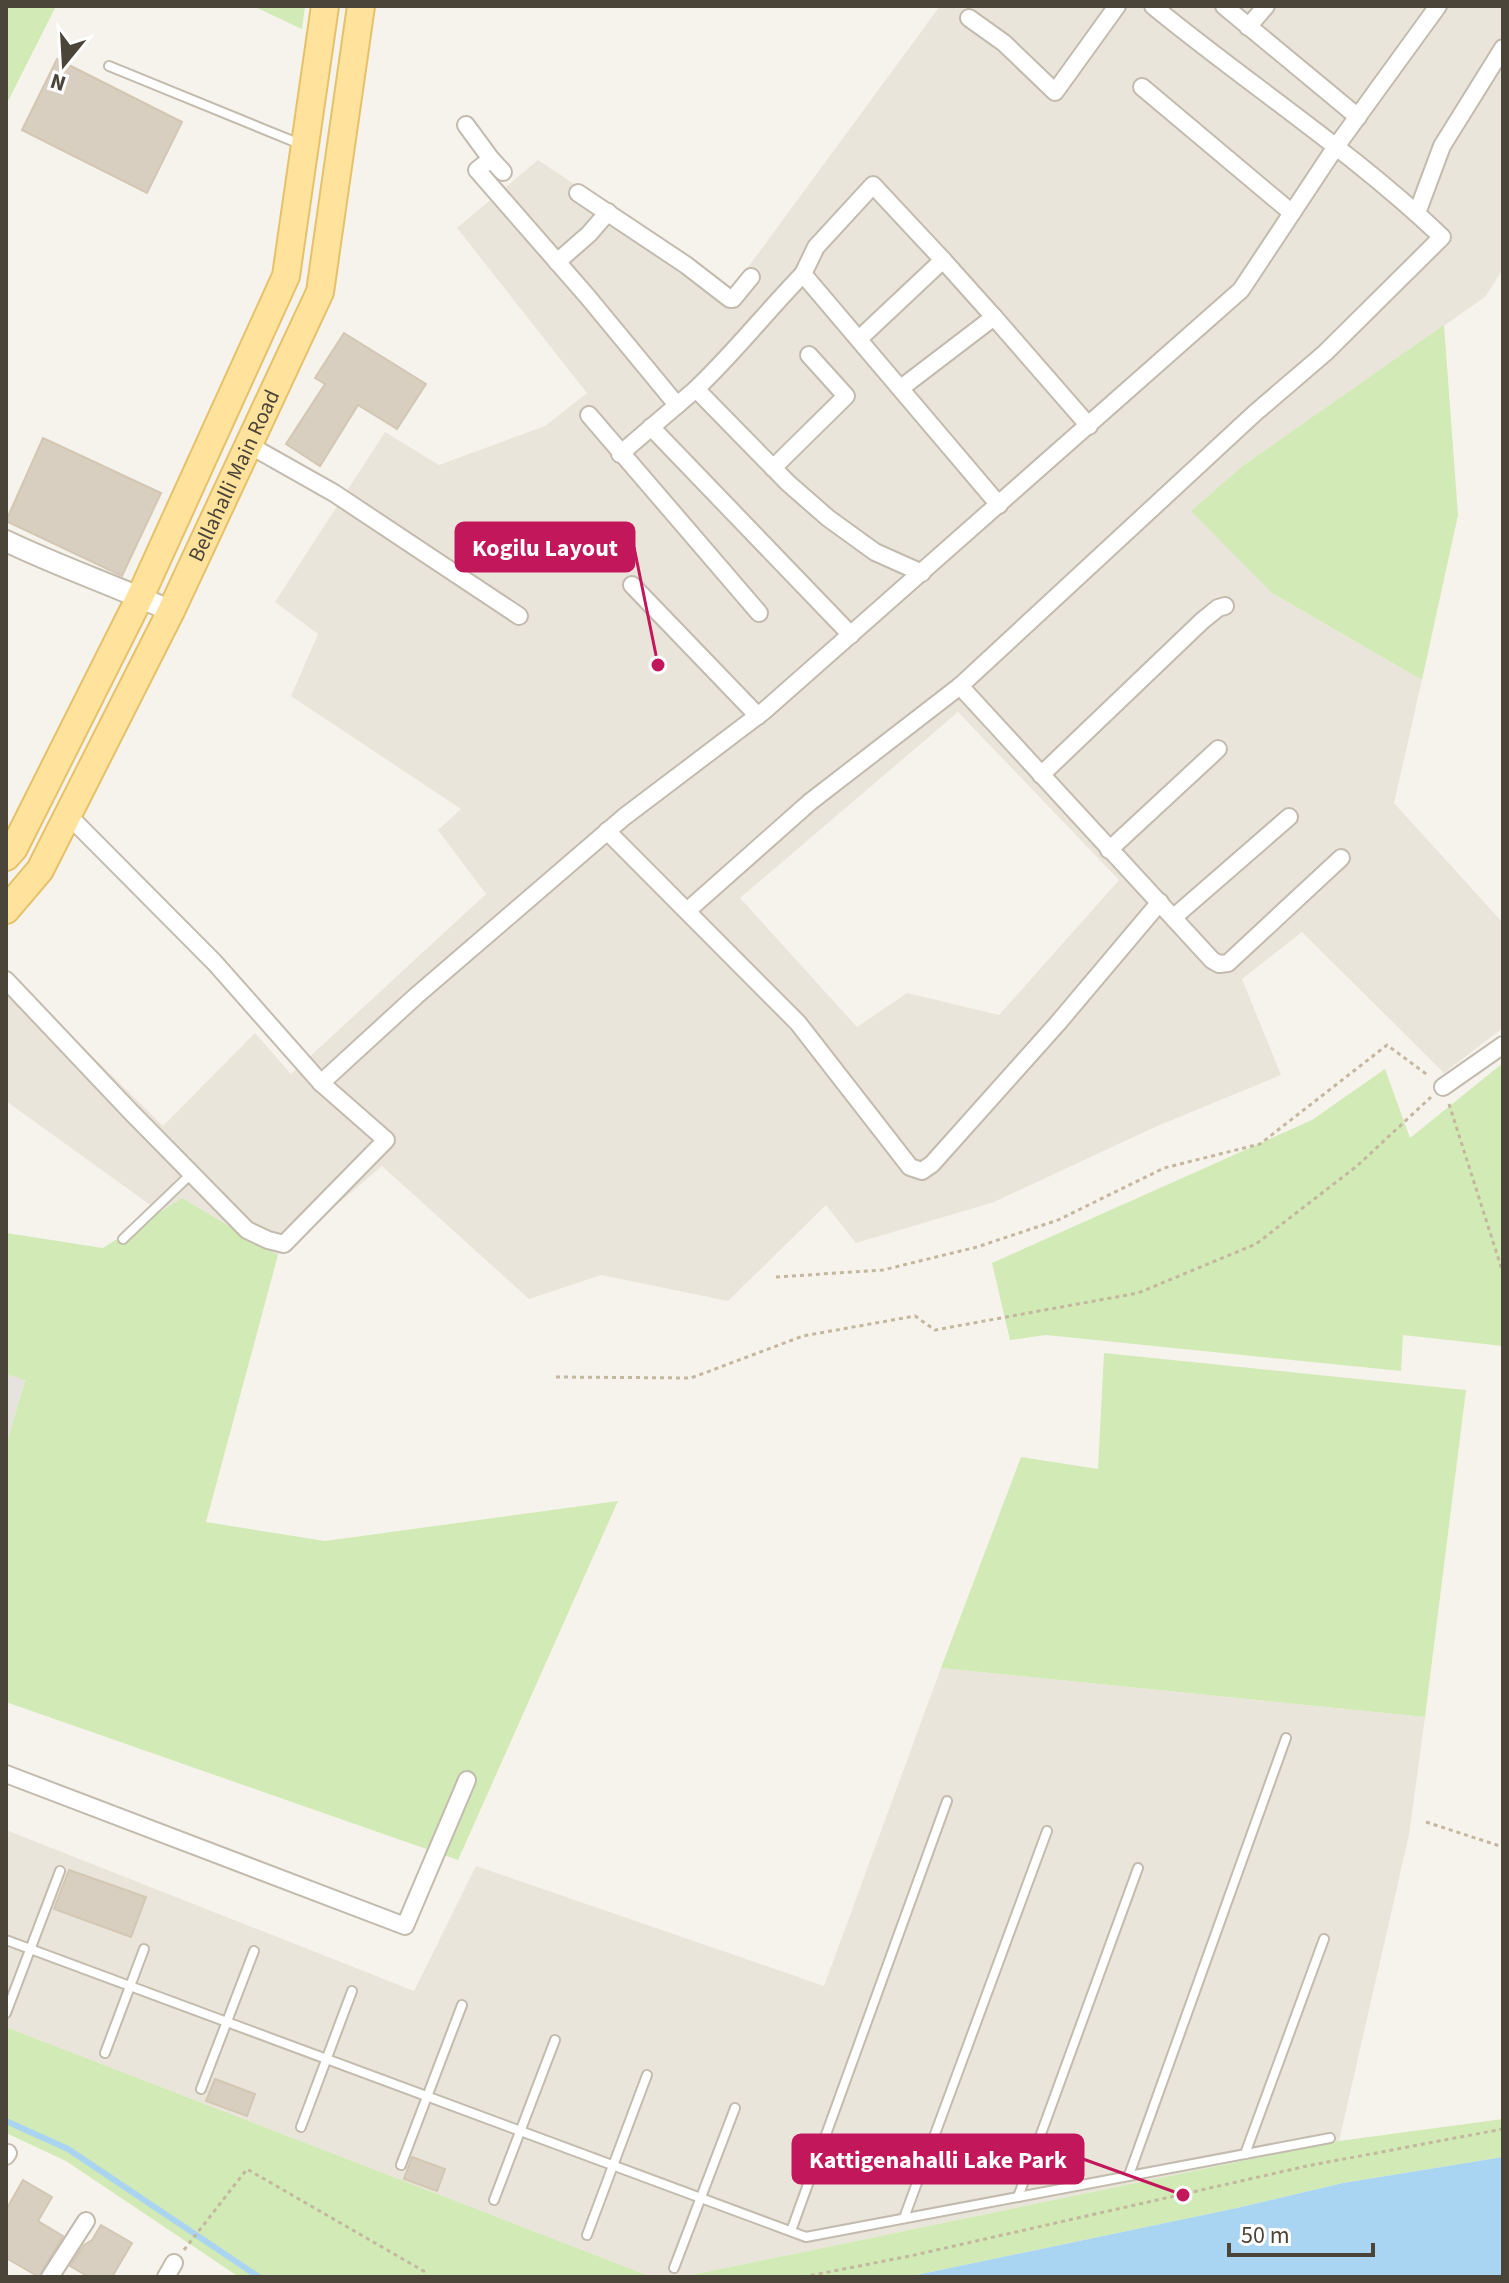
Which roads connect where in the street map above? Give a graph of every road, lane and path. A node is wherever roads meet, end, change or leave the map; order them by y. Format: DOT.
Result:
graph roads {
  1 [pos="325,6"];
  2 [pos="361,6"];
  3 [pos="1117,6"];
  4 [pos="1153,6"];
  5 [pos="1224,6"];
  6 [pos="1266,6"];
  7 [pos="1431,9"];
  8 [pos="969,18"];
  9 [pos="1248,27"];
  10 [pos="1503,48"];
  11 [pos="109,66"];
  12 [pos="1142,87"];
  13 [pos="1358,117"];
  14 [pos="466,125"];
  15 [pos="305,146"];
  16 [pos="1335,148"];
  17 [pos="491,159"];
  18 [pos="503,172"];
  19 [pos="578,193"];
  20 [pos="608,212"];
  21 [pos="1292,213"];
  22 [pos="1417,213"];
  23 [pos="943,260"];
  24 [pos="557,262"];
  25 [pos="803,274"];
  26 [pos="751,277"];
  27 [pos="994,317"];
  28 [pos="859,339"];
  29 [pos="809,355"];
  30 [pos="901,388"];
  31 [pos="696,389"];
  32 [pos="677,405"];
  33 [pos="589,415"];
  34 [pos="1089,426"];
  35 [pos="651,427"];
  36 [pos="249,445"];
  37 [pos="620,454"];
  38 [pos="773,468"];
  39 [pos="999,505"];
  40 [pos="6,541"];
  41 [pos="922,573"];
  42 [pos="632,585"];
  43 [pos="140,597"];
  44 [pos="1225,606"];
  45 [pos="171,611"];
  46 [pos="759,613"];
  47 [pos="519,616"];
  48 [pos="851,635"];
  49 [pos="960,686"];
  50 [pos="758,716"];
  51 [pos="1218,749"];
  52 [pos="1041,775"];
  53 [pos="68,815"];
  54 [pos="1289,817"];
  55 [pos="607,831"];
  56 [pos="9,850"];
  57 [pos="1109,850"];
  58 [pos="1341,858"];
  59 [pos="1160,902"];
  60 [pos="6,910"];
  61 [pos="687,911"];
  62 [pos="1174,917"];
  63 [pos="6,980"];
  64 [pos="1503,1045"];
  65 [pos="321,1083"];
  66 [pos="1443,1087"];
  67 [pos="191,1174"];
  68 [pos="123,1239"];
  69 [pos="1503,1273"];
  70 [pos="776,1277"];
  71 [pos="556,1377"];
  72 [pos="1286,1738"];
  73 [pos="6,1774"];
  74 [pos="467,1780"];
  75 [pos="947,1801"];
  76 [pos="1426,1822"];
  77 [pos="1047,1831"];
  78 [pos="1503,1847"];
  79 [pos="1138,1868"];
  80 [pos="60,1871"];
  81 [pos="1324,1939"];
  82 [pos="6,1940"];
  83 [pos="30,1949"];
  84 [pos="144,1949"];
  85 [pos="254,1951"];
  86 [pos="130,1986"];
  87 [pos="352,1991"];
  88 [pos="462,2005"];
  89 [pos="6,2013"];
  90 [pos="227,2022"];
  91 [pos="555,2040"];
  92 [pos="105,2053"];
  93 [pos="327,2059"];
  94 [pos="647,2075"];
  95 [pos="201,2089"];
  96 [pos="428,2096"];
  97 [pos="735,2108"];
  98 [pos="301,2127"];
  99 [pos="1503,2129"];
  100 [pos="520,2131"];
  101 [pos="1330,2138"];
  102 [pos="1245,2154"];
  103 [pos="401,2165"];
  104 [pos="613,2165"];
  105 [pos="1129,2175"];
  106 [pos="1018,2197"];
  107 [pos="701,2198"];
  108 [pos="494,2200"];
  109 [pos="904,2218"];
  110 [pos="86,2221"];
  111 [pos="791,2231"];
  112 [pos="587,2235"];
  113 [pos="674,2268"];
  114 [pos="170,2270"];
  115 [pos="427,2273"];
  116 [pos="50,2277"];
  117 [pos="803,2277"];
  1 -- 15 [label="main road, Bellahalli Main Road"];
  2 -- 36 [label="main road, Bellahalli Main Road"];
  3 -- 8 [label="street"];
  4 -- 16 [label="street"];
  5 -- 9 [label="street"];
  6 -- 9 [label="street"];
  7 -- 13 [label="street"];
  9 -- 13 [label="street"];
  10 -- 22 [label="street"];
  11 -- 15 [label="lane"];
  12 -- 21 [label="street"];
  13 -- 16 [label="street"];
  14 -- 17 [label="street"];
  15 -- 43 [label="main road, Bellahalli Main Road"];
  16 -- 21 [label="street"];
  16 -- 22 [label="street"];
  17 -- 18 [label="street"];
  17 -- 24 [label="street"];
  19 -- 20 [label="street"];
  20 -- 24 [label="street"];
  20 -- 26 [label="street"];
  21 -- 34 [label="street"];
  22 -- 49 [label="street"];
  23 -- 25 [label="street"];
  23 -- 27 [label="street"];
  23 -- 28 [label="street"];
  24 -- 32 [label="street"];
  25 -- 28 [label="street"];
  25 -- 31 [label="street"];
  27 -- 30 [label="street"];
  27 -- 34 [label="street"];
  28 -- 30 [label="street"];
  29 -- 38 [label="street"];
  30 -- 39 [label="street"];
  31 -- 32 [label="street"];
  31 -- 38 [label="street"];
  32 -- 35 [label="street"];
  33 -- 37 [label="street"];
  34 -- 39 [label="street"];
  35 -- 37 [label="street"];
  35 -- 48 [label="street"];
  36 -- 45 [label="main road, Bellahalli Main Road"];
  36 -- 47 [label="street"];
  37 -- 46 [label="street"];
  38 -- 41 [label="street"];
  39 -- 41 [label="street"];
  40 -- 43 [label="street"];
  41 -- 48 [label="street"];
  42 -- 50 [label="street"];
  43 -- 45 [label="street"];
  43 -- 56 [label="main road, Bellahalli Main Road"];
  44 -- 52 [label="street"];
  45 -- 53 [label="main road, Bellahalli Main Road"];
  48 -- 50 [label="street"];
  49 -- 52 [label="street"];
  49 -- 61 [label="street"];
  50 -- 55 [label="street"];
  51 -- 57 [label="street"];
  52 -- 57 [label="street"];
  53 -- 60 [label="main road, Bellahalli Main Road"];
  53 -- 65 [label="street"];
  54 -- 62 [label="street"];
  55 -- 61 [label="street"];
  55 -- 65 [label="street"];
  57 -- 59 [label="street"];
  58 -- 62 [label="street"];
  59 -- 61 [label="street"];
  59 -- 62 [label="street"];
  63 -- 67 [label="street"];
  64 -- 66 [label="street"];
  65 -- 67 [label="street"];
  66 -- 69 [label="path"];
  66 -- 70 [label="path"];
  66 -- 71 [label="path"];
  67 -- 68 [label="lane"];
  72 -- 105 [label="lane"];
  73 -- 74 [label="street"];
  75 -- 111 [label="lane"];
  76 -- 78 [label="path"];
  77 -- 109 [label="lane"];
  79 -- 106 [label="lane"];
  80 -- 83 [label="lane"];
  81 -- 102 [label="lane"];
  82 -- 83 [label="lane"];
  83 -- 86 [label="lane"];
  83 -- 89 [label="lane"];
  84 -- 86 [label="lane"];
  85 -- 90 [label="lane"];
  86 -- 90 [label="lane"];
  86 -- 92 [label="lane"];
  87 -- 93 [label="lane"];
  88 -- 96 [label="lane"];
  90 -- 93 [label="lane"];
  90 -- 95 [label="lane"];
  91 -- 100 [label="lane"];
  93 -- 96 [label="lane"];
  93 -- 98 [label="lane"];
  94 -- 104 [label="lane"];
  96 -- 100 [label="lane"];
  96 -- 103 [label="lane"];
  97 -- 107 [label="lane"];
  99 -- 117 [label="path"];
  100 -- 104 [label="lane"];
  100 -- 108 [label="lane"];
  101 -- 102 [label="lane"];
  102 -- 105 [label="lane"];
  104 -- 107 [label="lane"];
  104 -- 112 [label="lane"];
  105 -- 106 [label="lane"];
  106 -- 109 [label="lane"];
  107 -- 111 [label="lane"];
  107 -- 113 [label="lane"];
  109 -- 111 [label="lane"];
  110 -- 116 [label="street"];
  114 -- 115 [label="path"];
}
